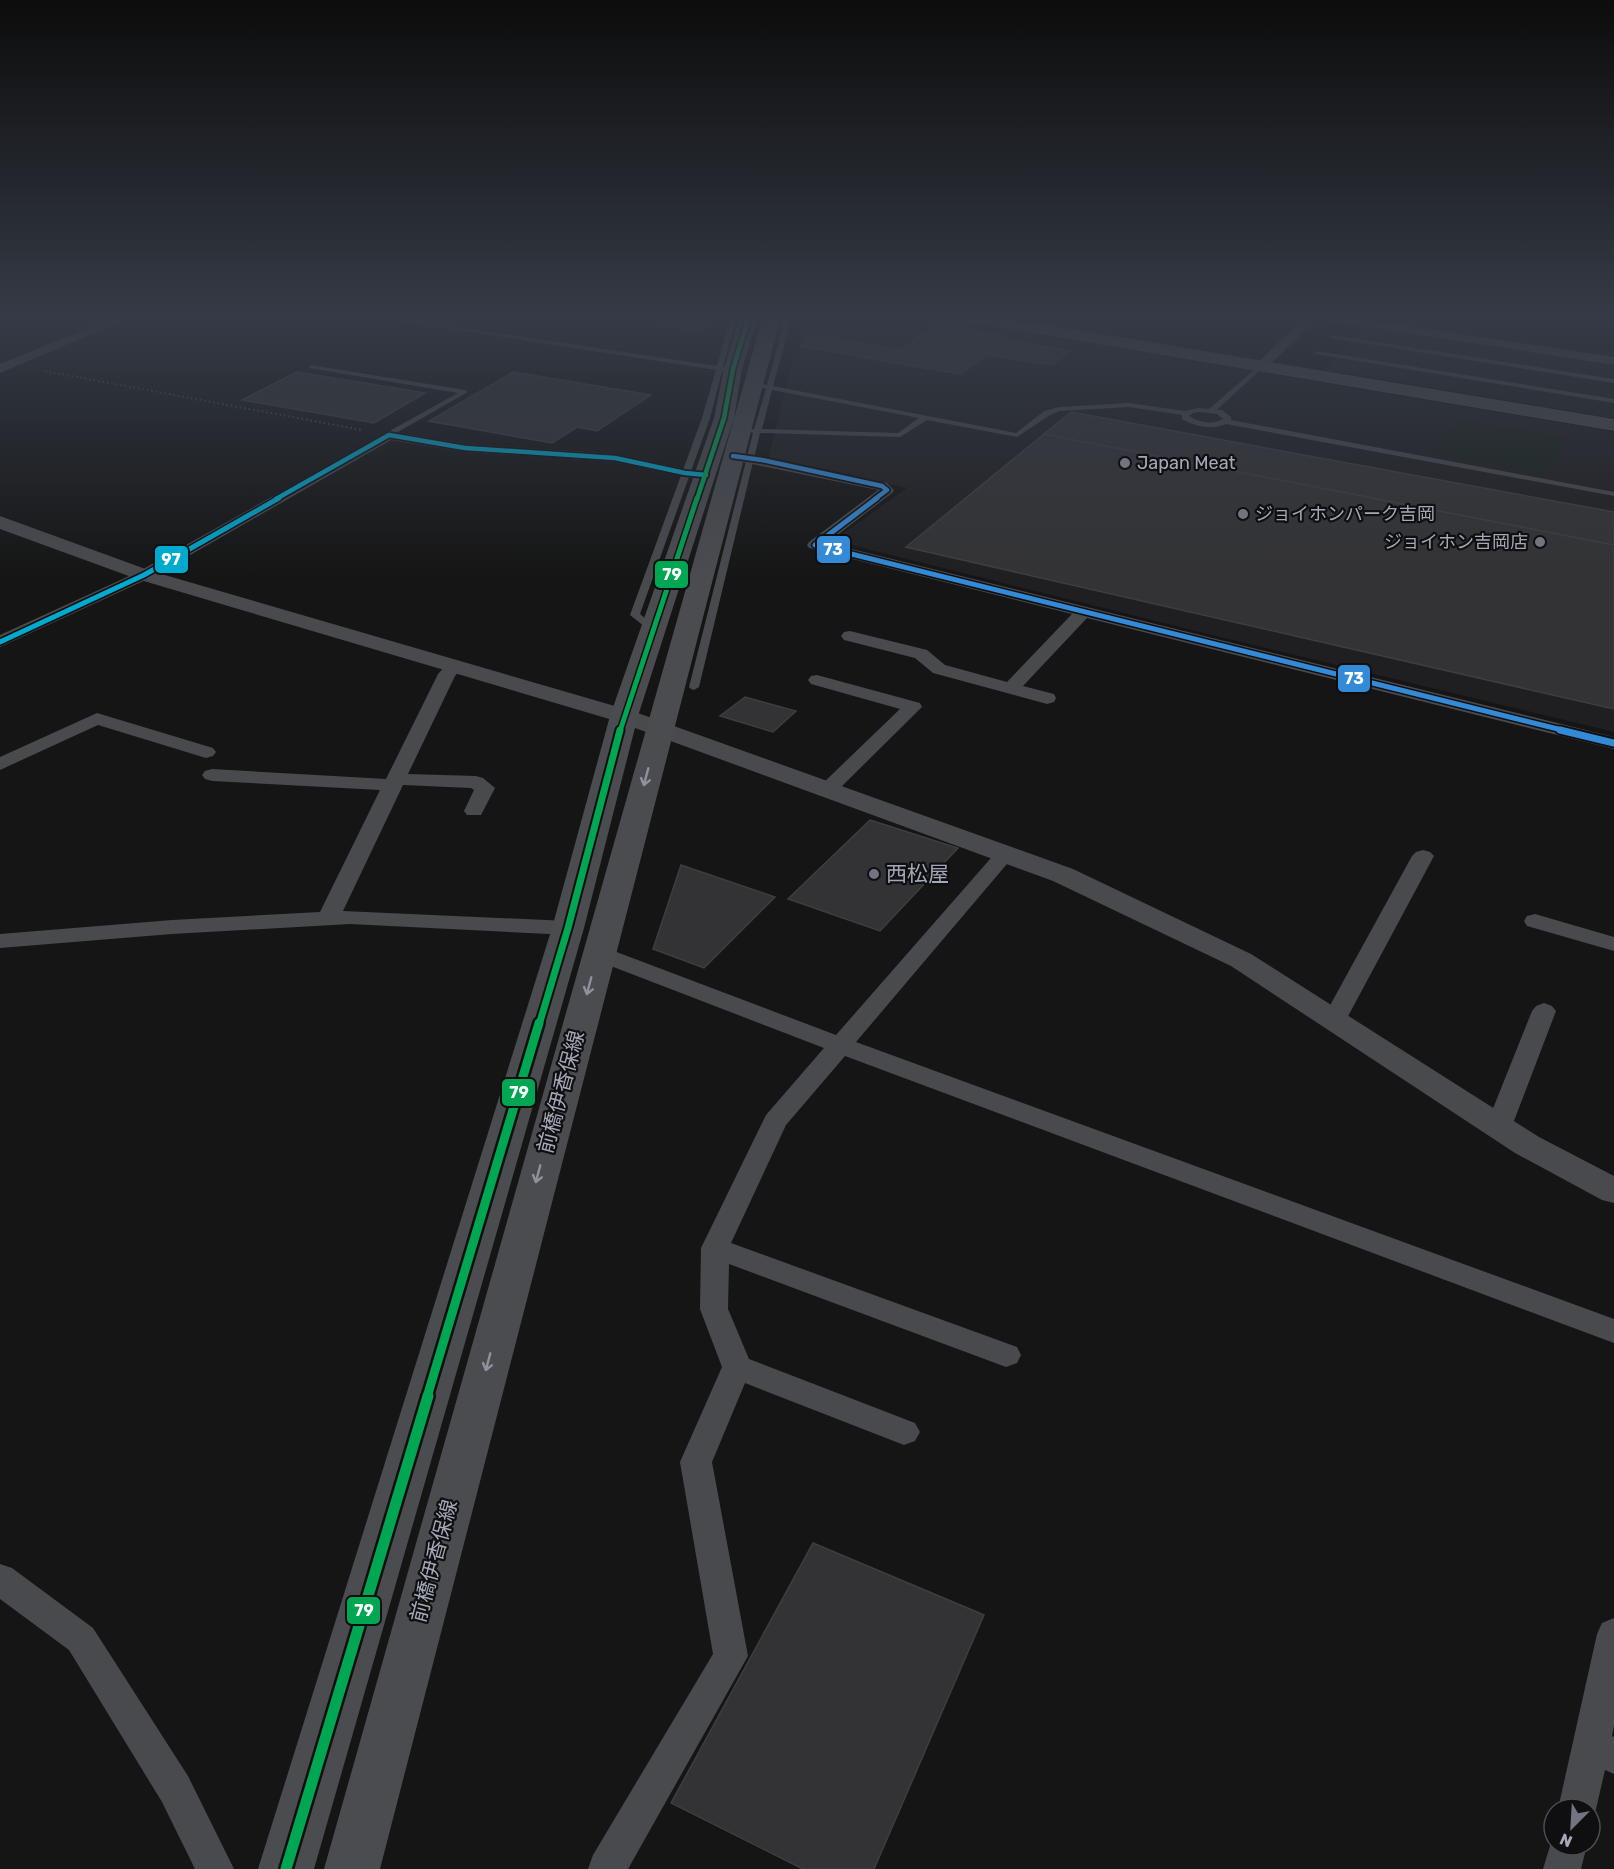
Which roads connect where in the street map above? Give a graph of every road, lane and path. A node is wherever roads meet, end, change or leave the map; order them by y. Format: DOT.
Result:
graph roads {
  1 [pos="210,403"];
  2 [pos="445,403"];
  3 [pos="736,403"];
  4 [pos="863,403"];
  5 [pos="1220,403"];
  6 [pos="1484,403"];
  7 [pos="1212,410"];
  8 [pos="1187,414"];
  9 [pos="927,417"];
  10 [pos="1227,422"];
  11 [pos="1614,425"];
  12 [pos="389,435"];
  13 [pos="719,464"];
  14 [pos="1614,494"];
  15 [pos="0,522"];
  16 [pos="144,574"];
  17 [pos="1084,611"];
  18 [pos="699,621"];
  19 [pos="850,636"];
  20 [pos="0,642"];
  21 [pos="455,666"];
  22 [pos="817,680"];
  23 [pos="694,687"];
  24 [pos="1012,687"];
  25 [pos="1047,698"];
  26 [pos="624,716"];
  27 [pos="660,729"];
  28 [pos="1614,743"];
  29 [pos="206,752"];
  30 [pos="0,764"];
  31 [pos="212,775"];
  32 [pos="395,782"];
  33 [pos="827,790"];
  34 [pos="474,811"];
  35 [pos="1005,854"];
  36 [pos="1423,856"];
  37 [pos="328,918"];
  38 [pos="1535,921"];
  39 [pos="568,928"];
  40 [pos="0,941"];
  41 [pos="1614,944"];
  42 [pos="598,953"];
  43 [pos="1544,1011"];
  44 [pos="1334,1020"];
  45 [pos="839,1046"];
  46 [pos="1499,1126"];
  47 [pos="1614,1191"];
  48 [pos="715,1248"];
  49 [pos="1614,1331"];
  50 [pos="1006,1355"];
  51 [pos="737,1367"];
  52 [pos="904,1432"];
  53 [pos="0,1578"];
  54 [pos="1614,1634"];
  55 [pos="1603,1750"];
  56 [pos="1582,1797"];
  57 [pos="215,1869"];
  58 [pos="286,1869"];
  59 [pos="352,1869"];
  60 [pos="607,1869"];
  1 -- 12 [label="path"];
  2 -- 12 [label="lane"];
  3 -- 13 [label="main road, 前橋伊香保線"];
  4 -- 9 [label="lane"];
  5 -- 7 [label="lane"];
  6 -- 11 [label="main road"];
  7 -- 8 [label="lane"];
  7 -- 10 [label="lane"];
  8 -- 9 [label="lane"];
  8 -- 10 [label="lane"];
  9 -- 13 [label="lane"];
  10 -- 14 [label="lane"];
  12 -- 13 [label="street"];
  12 -- 16 [label="street"];
  13 -- 17 [label="street"];
  13 -- 18 [label="main road, 前橋伊香保線"];
  13 -- 26 [label="main road, 前橋伊香保線"];
  15 -- 16 [label="street"];
  16 -- 20 [label="street"];
  16 -- 21 [label="street"];
  17 -- 24 [label="street"];
  17 -- 28 [label="street"];
  18 -- 23 [label="lane"];
  18 -- 27 [label="main road, 前橋伊香保線"];
  19 -- 24 [label="street"];
  21 -- 26 [label="street"];
  21 -- 32 [label="street"];
  22 -- 33 [label="street"];
  24 -- 25 [label="street"];
  26 -- 27 [label="street"];
  26 -- 39 [label="main road, 前橋伊香保線"];
  27 -- 33 [label="street"];
  27 -- 42 [label="main road, 前橋伊香保線, one-way"];
  29 -- 30 [label="street"];
  31 -- 32 [label="street"];
  32 -- 34 [label="street"];
  32 -- 37 [label="street"];
  33 -- 35 [label="street"];
  35 -- 44 [label="street"];
  35 -- 45 [label="street"];
  36 -- 44 [label="street"];
  37 -- 39 [label="street"];
  37 -- 40 [label="street"];
  38 -- 41 [label="street"];
  39 -- 58 [label="main road, 前橋伊香保線"];
  42 -- 45 [label="street"];
  42 -- 59 [label="main road, 前橋伊香保線, one-way"];
  43 -- 46 [label="street"];
  44 -- 46 [label="street"];
  45 -- 48 [label="street"];
  45 -- 49 [label="street"];
  46 -- 47 [label="street"];
  48 -- 50 [label="street"];
  48 -- 51 [label="street"];
  51 -- 52 [label="street"];
  51 -- 60 [label="street"];
  53 -- 57 [label="street"];
  54 -- 55 [label="street"];
  55 -- 56 [label="street"];
}
